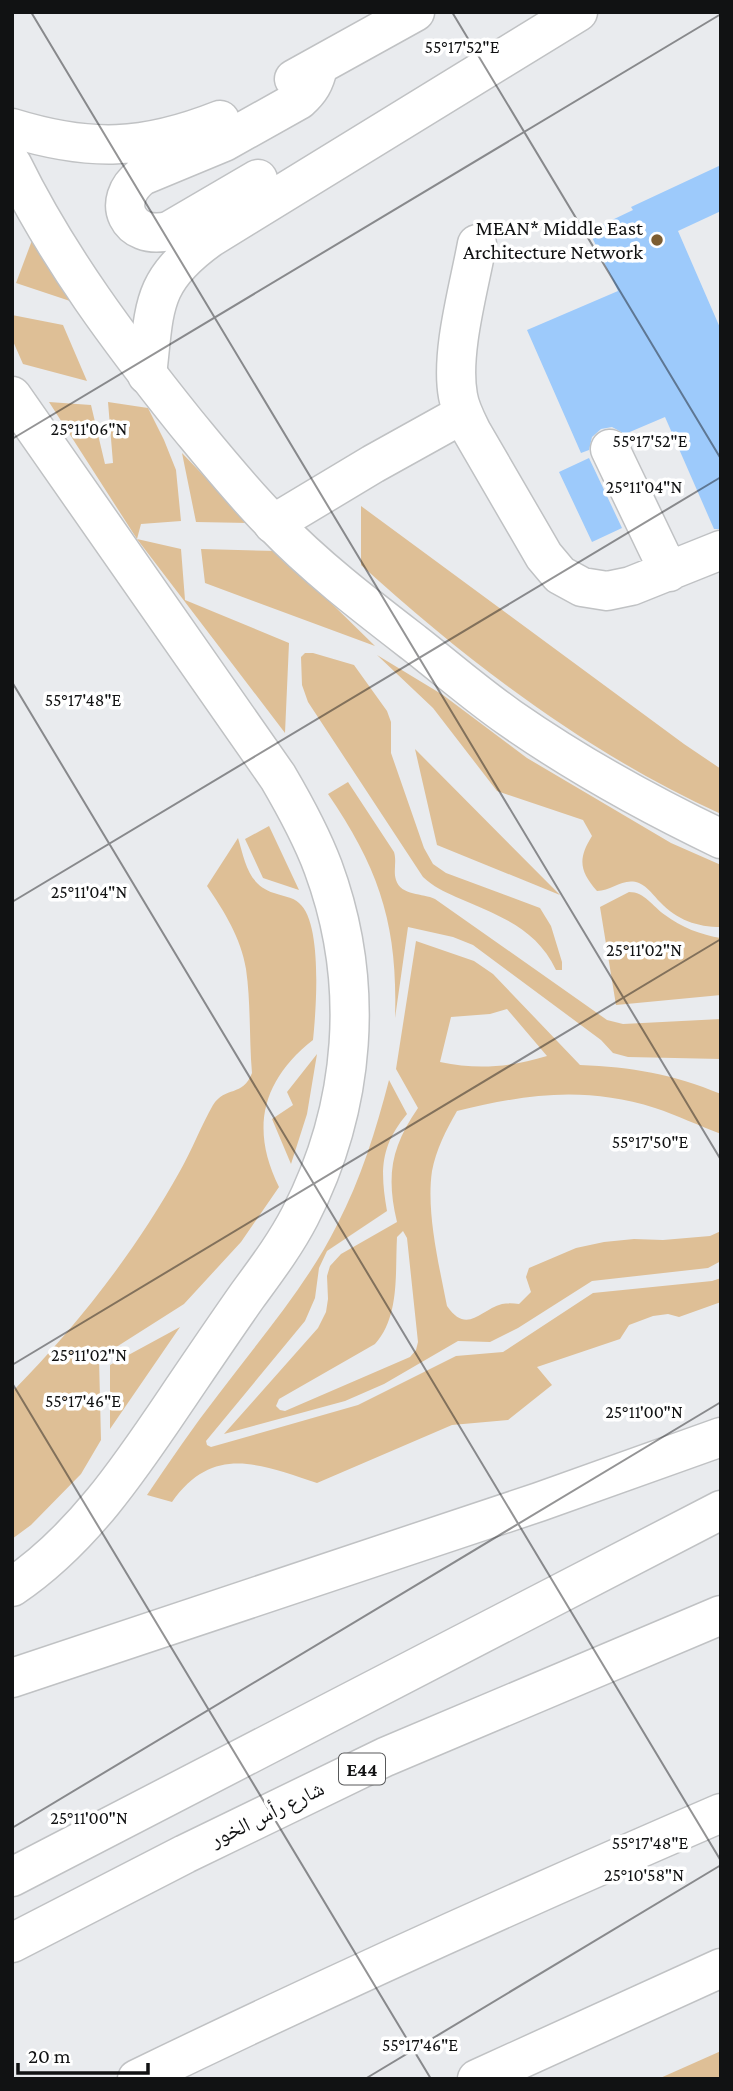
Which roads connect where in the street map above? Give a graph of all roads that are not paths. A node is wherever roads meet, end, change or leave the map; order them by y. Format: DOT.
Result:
graph roads {
  1 [pos="415,12"];
  2 [pos="578,12"];
  3 [pos="318,67"];
  4 [pos="12,128"];
  5 [pos="338,159"];
  6 [pos="12,164"];
  7 [pos="477,244"];
  8 [pos="147,375"];
  9 [pos="12,396"];
  10 [pos="463,414"];
  11 [pos="610,449"];
  12 [pos="273,524"];
  13 [pos="721,550"];
  14 [pos="669,572"];
  15 [pos="721,839"];
  16 [pos="721,1437"];
  17 [pos="721,1510"];
  18 [pos="12,1587"];
  19 [pos="721,1615"];
  20 [pos="12,1678"];
  21 [pos="721,1813"];
  22 [pos="12,1877"];
  23 [pos="12,1942"];
  24 [pos="721,1968"];
  25 [pos="137,2079"];
  26 [pos="477,2079"];
  1 -- 3 [label="main road"];
  2 -- 5 [label="main road"];
  3 -- 4 [label="main road"];
  3 -- 5 [label="main road"];
  5 -- 8 [label="main road"];
  6 -- 8 [label="main road"];
  7 -- 10 [label="main road"];
  8 -- 12 [label="main road"];
  9 -- 18 [label="main road"];
  10 -- 12 [label="main road"];
  10 -- 14 [label="main road"];
  11 -- 14 [label="main road"];
  12 -- 15 [label="main road"];
  13 -- 14 [label="main road"];
  16 -- 20 [label="main road"];
  17 -- 22 [label="main road"];
  19 -- 23 [label="main road, شارع رأس الخور / E44"];
  21 -- 25 [label="main road"];
  24 -- 26 [label="main road"];
}
